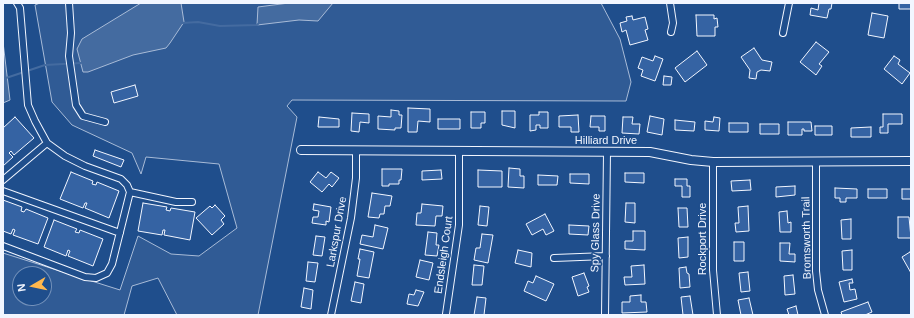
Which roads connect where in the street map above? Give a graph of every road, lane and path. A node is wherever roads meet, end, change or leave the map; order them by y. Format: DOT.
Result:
graph roads {
  1 [pos="17,3"];
  2 [pos="69,3"];
  3 [pos="670,3"];
  4 [pos="789,3"];
  5 [pos="671,32"];
  6 [pos="783,33"];
  7 [pos="105,122"];
  8 [pos="47,143"];
  9 [pos="301,150"];
  10 [pos="356,151"];
  11 [pos="459,151"];
  12 [pos="607,152"];
  13 [pos="816,161"];
  14 [pos="911,161"];
  15 [pos="713,162"];
  16 [pos="3,180"];
  17 [pos="3,191"];
  18 [pos="130,192"];
  19 [pos="192,202"];
  20 [pos="120,233"];
  21 [pos="3,246"];
  22 [pos="606,256"];
  23 [pos="554,258"];
  24 [pos="446,314"];
  25 [pos="331,315"];
  26 [pos="605,315"];
  27 [pos="717,315"];
  28 [pos="825,315"];
  1 -- 8 [label="street"];
  2 -- 7 [label="street"];
  3 -- 5 [label="street"];
  4 -- 6 [label="street"];
  8 -- 16 [label="street"];
  8 -- 18 [label="street"];
  9 -- 10 [label="street, Hilliard Drive"];
  10 -- 11 [label="street, Hilliard Drive"];
  10 -- 25 [label="street, Larkspur Drive"];
  11 -- 12 [label="street, Hilliard Drive"];
  11 -- 24 [label="street, Endsleigh Court"];
  12 -- 15 [label="street, Hilliard Drive"];
  12 -- 22 [label="street, Spy Glass Drive"];
  13 -- 14 [label="street, Hilliard Drive"];
  13 -- 15 [label="street, Hilliard Drive"];
  13 -- 28 [label="street, Bromsworth Trail"];
  15 -- 27 [label="street, Rockport Drive"];
  17 -- 20 [label="street"];
  18 -- 19 [label="street"];
  18 -- 20 [label="street"];
  20 -- 21 [label="street"];
  22 -- 23 [label="street"];
  22 -- 26 [label="street, Spy Glass Drive"];
}
